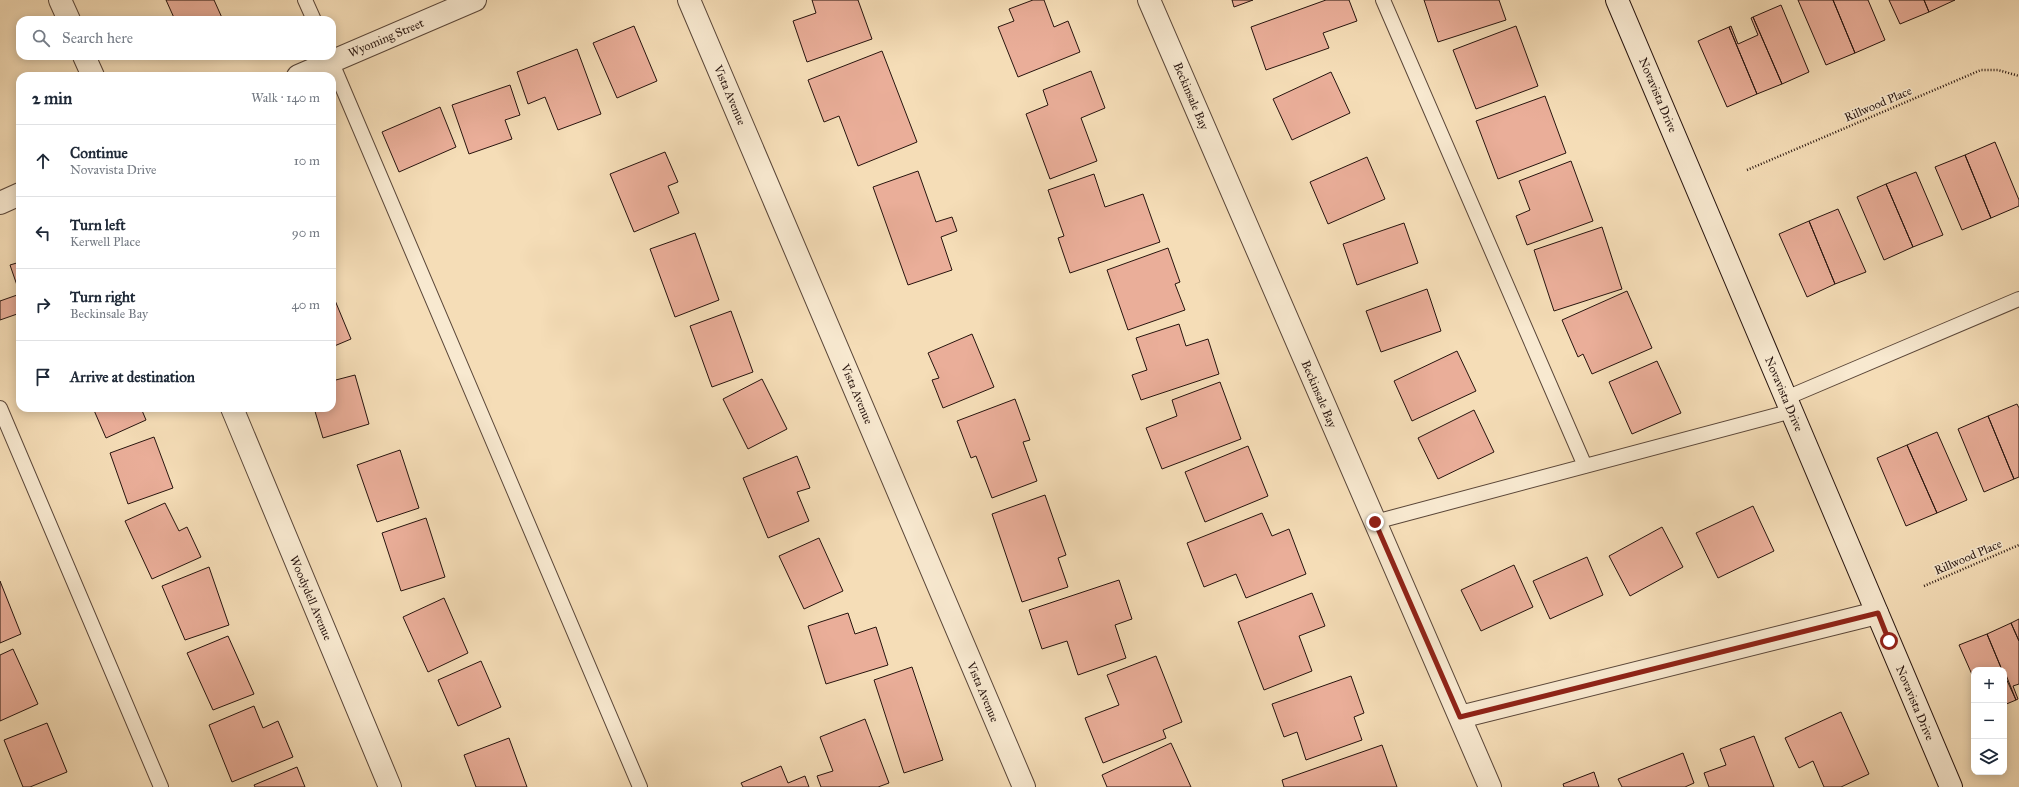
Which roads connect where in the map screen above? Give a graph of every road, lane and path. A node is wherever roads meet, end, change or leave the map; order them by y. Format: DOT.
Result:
graph roads {
  1 [pos="60,0"];
  2 [pos="305,0"];
  3 [pos="474,0"];
  4 [pos="689,0"];
  5 [pos="1149,0"];
  6 [pos="1383,0"];
  7 [pos="1617,0"];
  8 [pos="67,16"];
  9 [pos="312,16"];
  10 [pos="336,57"];
  11 [pos="86,60"];
  12 [pos="328,60"];
  13 [pos="330,60"];
  14 [pos="91,72"];
  15 [pos="306,72"];
  16 [pos="336,72"];
  17 [pos="336,73"];
  18 [pos="2019,76"];
  19 [pos="1747,170"];
  20 [pos="16,196"];
  21 [pos="0,203"];
  22 [pos="2019,299"];
  23 [pos="1789,404"];
  24 [pos="0,408"];
  25 [pos="234,412"];
  26 [pos="1585,466"];
  27 [pos="1375,522"];
  28 [pos="2019,545"];
  29 [pos="1924,586"];
  30 [pos="1878,613"];
  31 [pos="1460,717"];
  32 [pos="161,787"];
  33 [pos="390,787"];
  34 [pos="640,787"];
  35 [pos="1024,787"];
  36 [pos="1490,787"];
  37 [pos="1951,787"];
  1 -- 8 [label="street"];
  2 -- 9 [label="lane"];
  3 -- 10 [label="street, Wyoming Street"];
  4 -- 35 [label="street, Vista Avenue"];
  5 -- 27 [label="street, Beckinsale Bay"];
  6 -- 26 [label="lane"];
  7 -- 23 [label="street, Novavista Drive"];
  11 -- 14 [label="street"];
  12 -- 15 [label="street, Wyoming Street"];
  13 -- 16 [label="lane"];
  17 -- 34 [label="lane"];
  18 -- 19 [label="path, Rillwood Place"];
  20 -- 21 [label="street"];
  22 -- 23 [label="lane"];
  23 -- 26 [label="lane"];
  23 -- 30 [label="street, Novavista Drive"];
  24 -- 32 [label="lane"];
  25 -- 33 [label="street, Woodydell Avenue"];
  26 -- 27 [label="lane"];
  27 -- 31 [label="street, Beckinsale Bay"];
  28 -- 29 [label="path, Rillwood Place"];
  30 -- 31 [label="street"];
  30 -- 37 [label="street, Novavista Drive"];
  31 -- 36 [label="street, Beckinsale Bay"];
}
